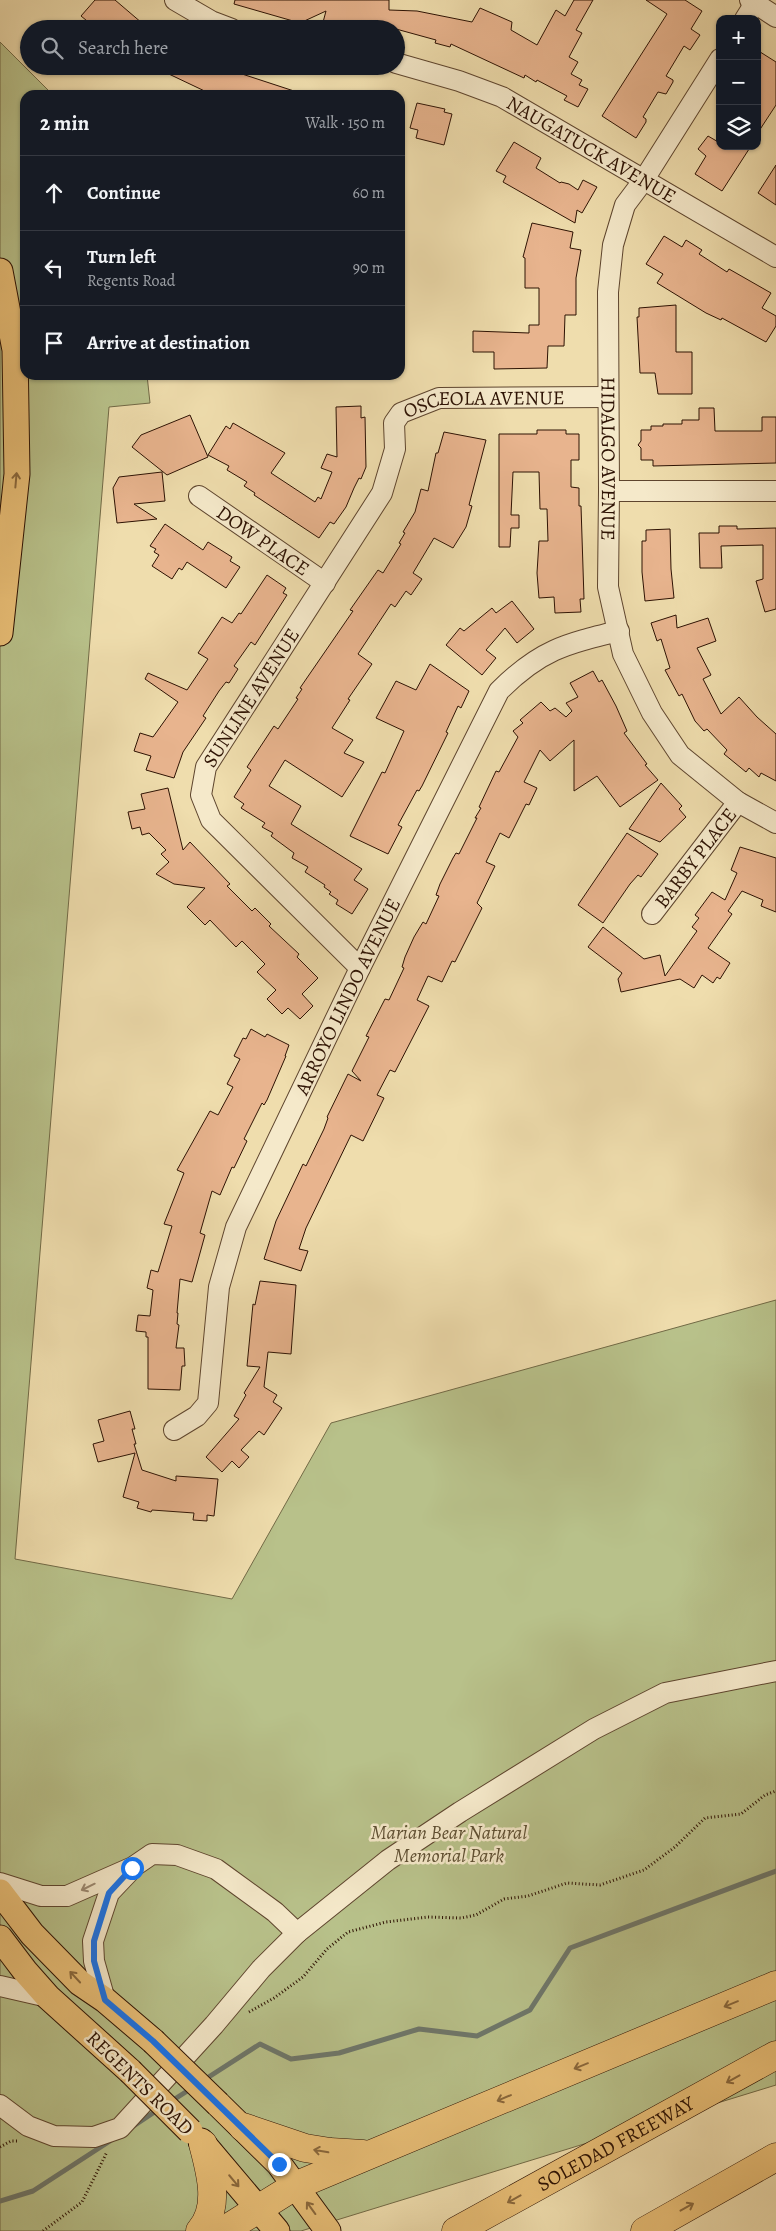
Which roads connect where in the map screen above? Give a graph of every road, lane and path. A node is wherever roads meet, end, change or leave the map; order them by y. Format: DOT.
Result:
graph roads {
  1 [pos="175,0"];
  2 [pos="752,5"];
  3 [pos="776,16"];
  4 [pos="209,20"];
  5 [pos="719,60"];
  6 [pos="405,66"];
  7 [pos="643,181"];
  8 [pos="776,257"];
  9 [pos="0,271"];
  10 [pos="608,397"];
  11 [pos="610,491"];
  12 [pos="776,491"];
  13 [pos="199,496"];
  14 [pos="325,583"];
  15 [pos="619,631"];
  16 [pos="0,633"];
  17 [pos="738,802"];
  18 [pos="776,823"];
  19 [pos="652,914"];
  20 [pos="360,968"];
  21 [pos="174,1430"];
  22 [pos="776,1671"];
  23 [pos="776,1791"];
  24 [pos="132,1868"];
  25 [pos="0,1883"];
  26 [pos="0,1892"];
  27 [pos="297,1933"];
  28 [pos="0,1938"];
  29 [pos="776,1985"];
  30 [pos="0,1986"];
  31 [pos="48,1997"];
  32 [pos="105,2000"];
  33 [pos="214,2025"];
  34 [pos="776,2055"];
  35 [pos="0,2105"];
  36 [pos="243,2128"];
  37 [pos="196,2137"];
  38 [pos="106,2154"];
  39 [pos="369,2155"];
  40 [pos="776,2157"];
  41 [pos="295,2186"];
  42 [pos="257,2208"];
  43 [pos="43,2231"];
  44 [pos="200,2231"];
  45 [pos="223,2231"];
  46 [pos="276,2231"];
  47 [pos="328,2231"];
  48 [pos="456,2231"];
  49 [pos="645,2231"];
  1 -- 4 [label="street"];
  2 -- 3 [label="street"];
  5 -- 7 [label="street, HIDALGO AVENUE"];
  6 -- 7 [label="street, NAUGATUCK AVENUE"];
  7 -- 8 [label="street, NAUGATUCK AVENUE"];
  7 -- 10 [label="street, HIDALGO AVENUE"];
  16 -- 9 [label="main road, one-way"];
  10 -- 11 [label="street, HIDALGO AVENUE"];
  10 -- 14 [label="street, OSCEOLA AVENUE"];
  11 -- 12 [label="street"];
  11 -- 15 [label="street, HIDALGO AVENUE"];
  13 -- 14 [label="street, DOW PLACE"];
  14 -- 20 [label="street, SUNLINE AVENUE"];
  15 -- 17 [label="street, HIDALGO AVENUE"];
  15 -- 20 [label="street, ARROYO LINDO AVENUE"];
  17 -- 18 [label="street, HIDALGO AVENUE"];
  17 -- 19 [label="street, BARBY PLACE"];
  20 -- 21 [label="street, ARROYO LINDO AVENUE"];
  22 -- 27 [label="street"];
  23 -- 33 [label="path"];
  24 -- 25 [label="street, one-way"];
  24 -- 27 [label="street"];
  24 -- 32 [label="street"];
  32 -- 26 [label="main road, REGENTS ROAD, one-way"];
  27 -- 33 [label="street"];
  28 -- 31 [label="main road, REGENTS ROAD"];
  29 -- 39 [label="highway, one-way"];
  30 -- 31 [label="street"];
  31 -- 37 [label="main road, REGENTS ROAD, bridge"];
  32 -- 36 [label="main road, REGENTS ROAD, bridge"];
  33 -- 35 [label="street"];
  34 -- 48 [label="highway, SOLEDAD FREEWAY, one-way"];
  39 -- 36 [label="highway, one-way"];
  36 -- 41 [label="main road, REGENTS ROAD"];
  37 -- 42 [label="main road, REGENTS ROAD, one-way"];
  37 -- 44 [label="highway"];
  38 -- 43 [label="path"];
  39 -- 41 [label="highway"];
  49 -- 40 [label="highway, one-way"];
  41 -- 42 [label="highway"];
  47 -- 41 [label="main road, REGENTS ROAD, one-way"];
  42 -- 45 [label="highway"];
  42 -- 46 [label="main road, REGENTS ROAD"];
}
